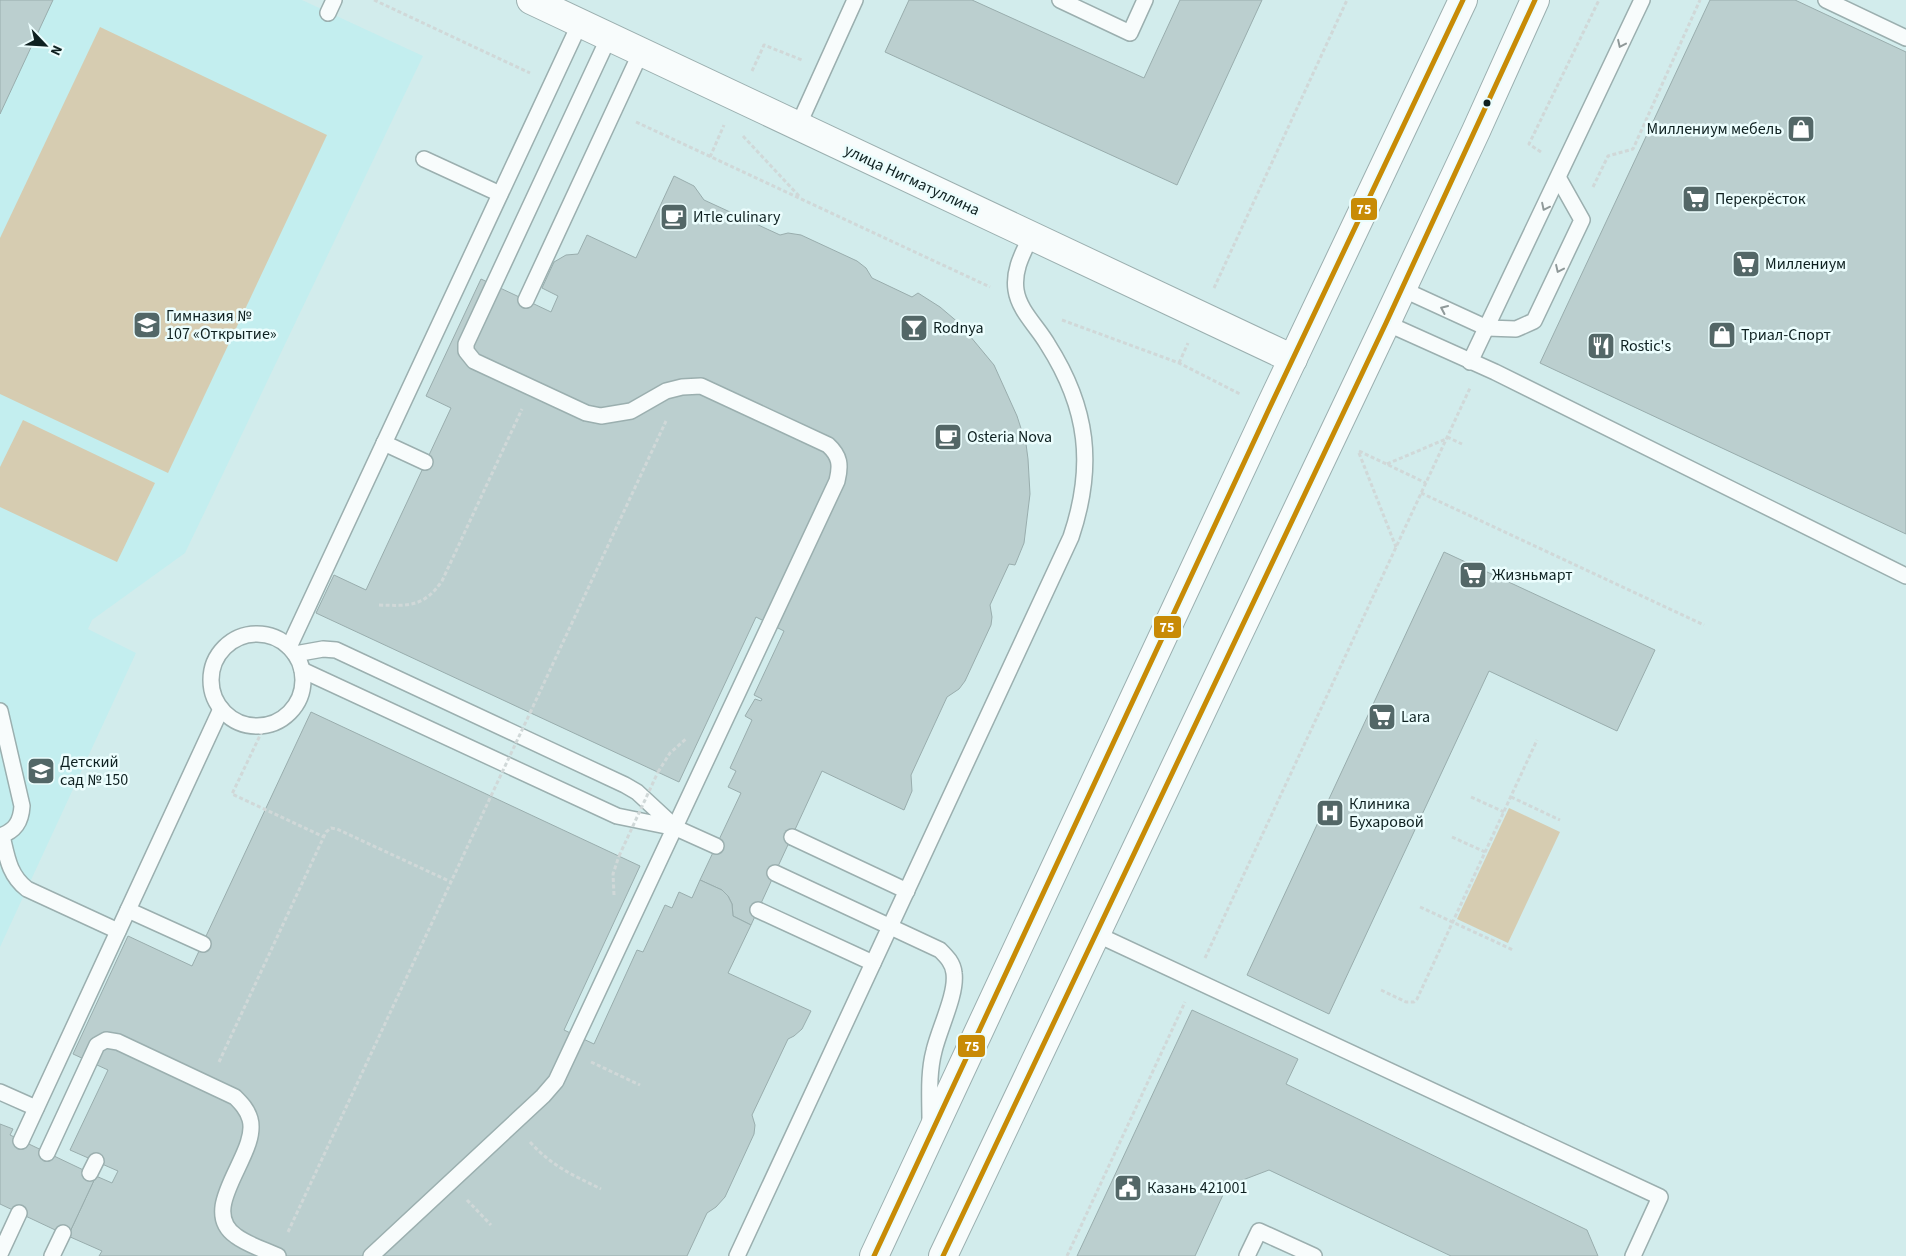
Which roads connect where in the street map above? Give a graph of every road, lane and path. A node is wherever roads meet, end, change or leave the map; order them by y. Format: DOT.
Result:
graph roads {
  1 [pos="374,0"];
  2 [pos="531,0"];
  3 [pos="855,0"];
  4 [pos="1060,0"];
  5 [pos="1146,0"];
  6 [pos="1347,0"];
  7 [pos="1464,0"];
  8 [pos="1535,0"];
  9 [pos="1642,0"];
  10 [pos="1700,0"];
  11 [pos="1826,0"];
  12 [pos="580,23"];
  13 [pos="609,37"];
  14 [pos="1906,38"];
  15 [pos="764,45"];
  16 [pos="641,52"];
  17 [pos="824,68"];
  18 [pos="552,83"];
  19 [pos="613,112"];
  20 [pos="727,119"];
  21 [pos="798,126"];
  22 [pos="739,133"];
  23 [pos="710,157"];
  24 [pos="424,159"];
  25 [pos="1558,179"];
  26 [pos="500,194"];
  27 [pos="802,200"];
  28 [pos="1577,209"];
  29 [pos="1031,236"];
  30 [pos="1402,289"];
  31 [pos="526,300"];
  32 [pos="1020,302"];
  33 [pos="1201,316"];
  34 [pos="1386,323"];
  35 [pos="1487,328"];
  36 [pos="1293,359"];
  37 [pos="1470,362"];
  38 [pos="1495,372"];
  39 [pos="682,387"];
  40 [pos="532,388"];
  41 [pos="1447,438"];
  42 [pos="384,443"];
  43 [pos="1462,444"];
  44 [pos="1359,451"];
  45 [pos="425,462"];
  46 [pos="1387,464"];
  47 [pos="1421,493"];
  48 [pos="1396,548"];
  49 [pos="1906,576"];
  50 [pos="379,606"];
  51 [pos="1704,625"];
  52 [pos="292,651"];
  53 [pos="302,670"];
  54 [pos="221,709"];
  55 [pos="0,711"];
  56 [pos="265,725"];
  57 [pos="1537,740"];
  58 [pos="658,772"];
  59 [pos="1471,797"];
  60 [pos="1511,797"];
  61 [pos="1504,812"];
  62 [pos="1560,820"];
  63 [pos="676,828"];
  64 [pos="1,836"];
  65 [pos="324,837"];
  66 [pos="792,837"];
  67 [pos="1452,837"];
  68 [pos="716,846"];
  69 [pos="1485,852"];
  70 [pos="619,856"];
  71 [pos="775,873"];
  72 [pos="451,882"];
  73 [pos="907,891"];
  74 [pos="1420,906"];
  75 [pos="128,910"];
  76 [pos="758,910"];
  77 [pos="1453,922"];
  78 [pos="890,927"];
  79 [pos="118,931"];
  80 [pos="1096,934"];
  81 [pos="203,944"];
  82 [pos="1512,950"];
  83 [pos="873,964"];
  84 [pos="1195,980"];
  85 [pos="1381,990"];
  86 [pos="209,1084"];
  87 [pos="0,1092"];
  88 [pos="36,1108"];
  89 [pos="513,1124"];
  90 [pos="930,1135"];
  91 [pos="21,1141"];
  92 [pos="47,1153"];
  93 [pos="450,1182"];
  94 [pos="602,1188"];
  95 [pos="19,1213"];
  96 [pos="491,1225"];
  97 [pos="63,1233"];
  98 [pos="0,1254"];
  99 [pos="52,1256"];
  100 [pos="278,1256"];
  101 [pos="371,1256"];
  102 [pos="737,1256"];
  103 [pos="874,1256"];
  104 [pos="943,1256"];
  105 [pos="1067,1256"];
  106 [pos="1247,1256"];
  107 [pos="1314,1256"];
  108 [pos="1633,1256"];
  1 -- 18 [label="path"];
  2 -- 12 [label="main road, улица Нигматуллина"];
  3 -- 17 [label="lane"];
  4 -- 5 [label="lane"];
  6 -- 33 [label="path"];
  7 -- 36 [label="main road"];
  8 -- 30 [label="main road"];
  9 -- 25 [label="lane, one-way"];
  10 -- 28 [label="path"];
  11 -- 14 [label="lane"];
  12 -- 13 [label="main road, улица Нигматуллина"];
  12 -- 18 [label="lane"];
  13 -- 16 [label="main road, улица Нигматуллина"];
  13 -- 40 [label="lane"];
  15 -- 17 [label="path"];
  16 -- 19 [label="lane"];
  16 -- 21 [label="main road, улица Нигматуллина"];
  17 -- 21 [label="lane"];
  18 -- 26 [label="lane"];
  19 -- 23 [label="path"];
  19 -- 31 [label="lane"];
  20 -- 23 [label="path"];
  21 -- 29 [label="main road, улица Нигматуллина"];
  22 -- 27 [label="path"];
  23 -- 27 [label="path"];
  24 -- 26 [label="lane"];
  25 -- 28 [label="lane"];
  25 -- 35 [label="lane, one-way"];
  26 -- 42 [label="lane"];
  27 -- 32 [label="path"];
  28 -- 35 [label="lane, one-way"];
  29 -- 32 [label="lane"];
  29 -- 33 [label="main road, улица Нигматуллина"];
  30 -- 34 [label="main road"];
  35 -- 30 [label="lane, one-way"];
  32 -- 33 [label="path"];
  32 -- 73 [label="lane"];
  33 -- 36 [label="main road, улица Нигматуллина"];
  34 -- 37 [label="lane"];
  34 -- 80 [label="main road"];
  35 -- 37 [label="lane"];
  36 -- 90 [label="main road"];
  37 -- 38 [label="lane"];
  38 -- 41 [label="path"];
  38 -- 49 [label="lane"];
  39 -- 40 [label="lane"];
  39 -- 63 [label="lane"];
  39 -- 72 [label="path, bridge"];
  40 -- 50 [label="path"];
  41 -- 43 [label="path"];
  41 -- 46 [label="path"];
  41 -- 47 [label="path"];
  42 -- 45 [label="lane"];
  42 -- 52 [label="lane"];
  44 -- 48 [label="path"];
  47 -- 48 [label="path"];
  47 -- 51 [label="path"];
  48 -- 84 [label="path"];
  52 -- 53 [label="lane"];
  52 -- 54 [label="lane"];
  52 -- 63 [label="lane"];
  53 -- 56 [label="lane"];
  53 -- 63 [label="lane"];
  54 -- 56 [label="lane"];
  54 -- 75 [label="lane"];
  55 -- 64 [label="lane"];
  56 -- 65 [label="path"];
  57 -- 60 [label="path"];
  58 -- 70 [label="path, bridge"];
  59 -- 61 [label="path"];
  60 -- 61 [label="path"];
  60 -- 62 [label="path"];
  61 -- 69 [label="path"];
  63 -- 68 [label="lane"];
  63 -- 89 [label="lane"];
  64 -- 79 [label="lane"];
  65 -- 72 [label="path"];
  65 -- 86 [label="path"];
  66 -- 73 [label="lane"];
  67 -- 69 [label="path"];
  69 -- 77 [label="path"];
  71 -- 78 [label="lane"];
  72 -- 100 [label="path"];
  73 -- 78 [label="lane"];
  74 -- 77 [label="path"];
  75 -- 79 [label="lane"];
  75 -- 81 [label="lane"];
  76 -- 83 [label="lane"];
  77 -- 82 [label="path"];
  77 -- 85 [label="path"];
  78 -- 83 [label="lane"];
  78 -- 90 [label="lane"];
  79 -- 88 [label="lane"];
  80 -- 84 [label="lane"];
  80 -- 104 [label="main road"];
  83 -- 102 [label="lane"];
  84 -- 105 [label="path"];
  84 -- 108 [label="lane"];
  86 -- 92 [label="lane"];
  86 -- 100 [label="lane"];
  87 -- 88 [label="lane"];
  88 -- 91 [label="lane"];
  89 -- 93 [label="lane"];
  89 -- 94 [label="path"];
  90 -- 103 [label="main road"];
  93 -- 96 [label="path"];
  93 -- 101 [label="lane"];
  95 -- 98 [label="lane"];
  97 -- 99 [label="lane"];
  106 -- 107 [label="lane"];
}
